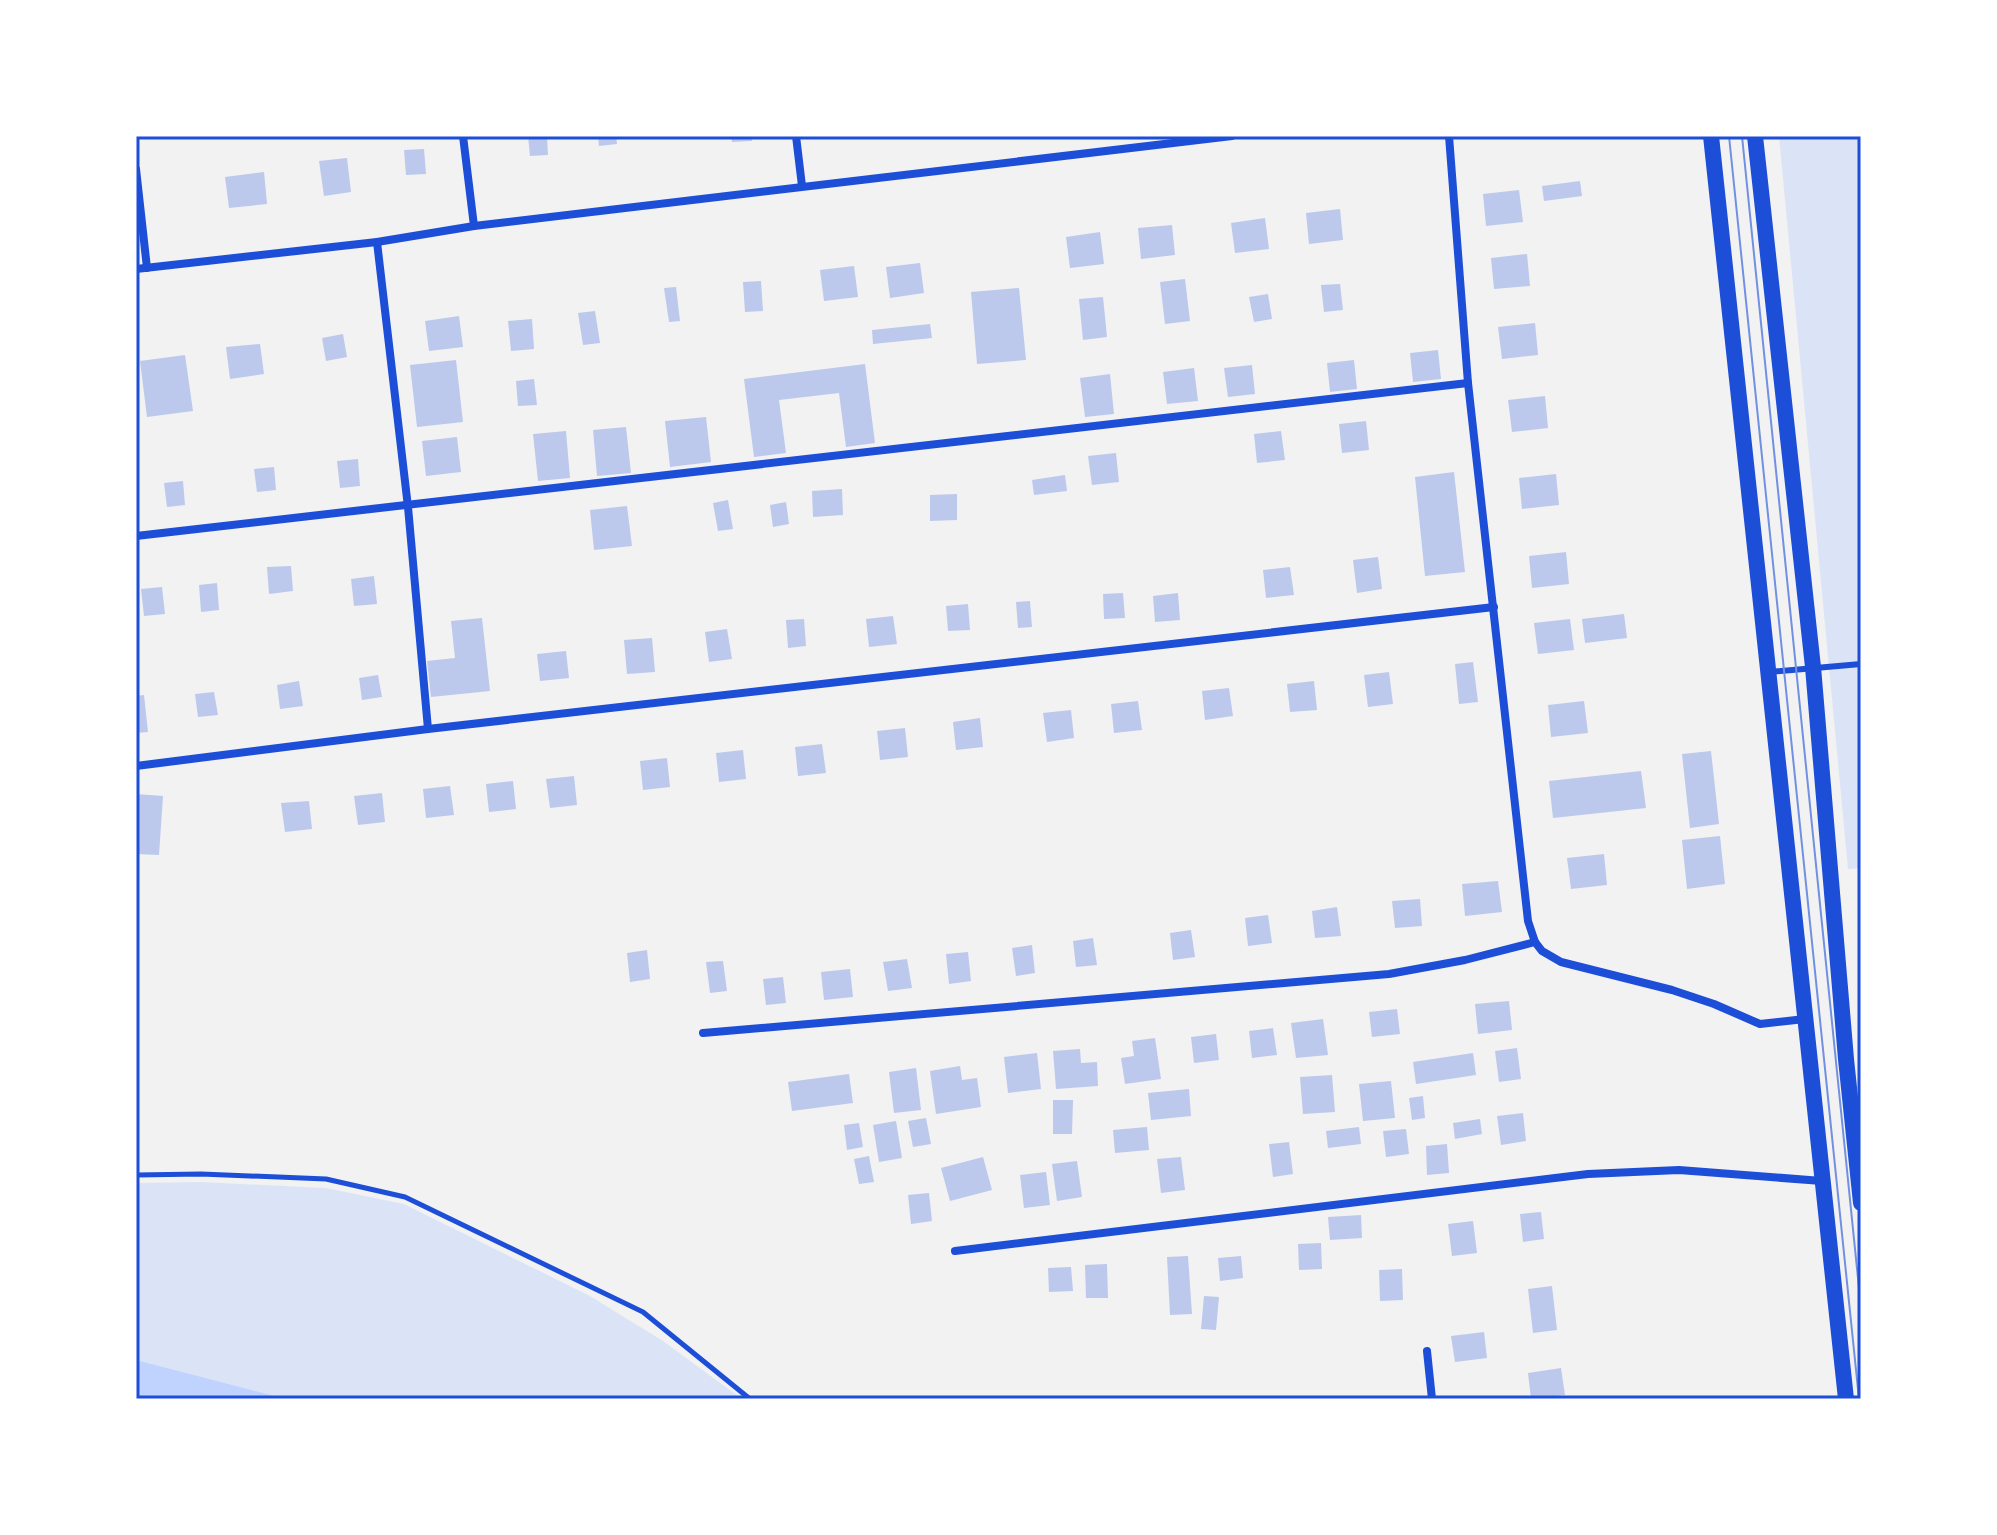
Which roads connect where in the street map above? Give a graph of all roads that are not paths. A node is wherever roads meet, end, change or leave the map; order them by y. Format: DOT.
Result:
graph roads {
  1 [pos="463,136"];
  2 [pos="796,136"];
  3 [pos="1122,136"];
  4 [pos="1232,136"];
  5 [pos="1449,136"];
  6 [pos="1711,136"];
  7 [pos="1755,136"];
  8 [pos="1123,149"];
  9 [pos="136,169"];
  10 [pos="802,186"];
  11 [pos="474,226"];
  12 [pos="377,242"];
  13 [pos="147,268"];
  14 [pos="136,269"];
  15 [pos="1468,383"];
  16 [pos="408,507"];
  17 [pos="136,536"];
  18 [pos="1494,607"];
  19 [pos="1861,664"];
  20 [pos="1813,667"];
  21 [pos="1769,672"];
  22 [pos="428,729"];
  23 [pos="136,766"];
  24 [pos="1535,942"];
  25 [pos="1806,1019"];
  26 [pos="703,1033"];
  27 [pos="1822,1181"];
  28 [pos="1861,1203"];
  29 [pos="955,1251"];
  30 [pos="1427,1351"];
  31 [pos="1432,1399"];
  32 [pos="1846,1399"];
  1 -- 11 [label="street"];
  2 -- 10 [label="street"];
  3 -- 8 [label="street"];
  4 -- 8 [label="street"];
  5 -- 15 [label="street"];
  6 -- 21 [label="main road"];
  7 -- 20 [label="main road"];
  8 -- 10 [label="street"];
  9 -- 13 [label="street"];
  10 -- 11 [label="street"];
  11 -- 12 [label="street"];
  12 -- 13 [label="street"];
  12 -- 16 [label="street"];
  13 -- 14 [label="street"];
  15 -- 16 [label="street"];
  15 -- 18 [label="street"];
  16 -- 17 [label="street"];
  16 -- 22 [label="street"];
  18 -- 22 [label="street"];
  18 -- 24 [label="street"];
  19 -- 20 [label="lane"];
  20 -- 21 [label="lane"];
  20 -- 28 [label="main road"];
  21 -- 25 [label="main road"];
  22 -- 23 [label="street"];
  24 -- 25 [label="street"];
  24 -- 26 [label="street"];
  25 -- 27 [label="main road"];
  27 -- 29 [label="street"];
  27 -- 32 [label="main road"];
  30 -- 31 [label="street"];
}
